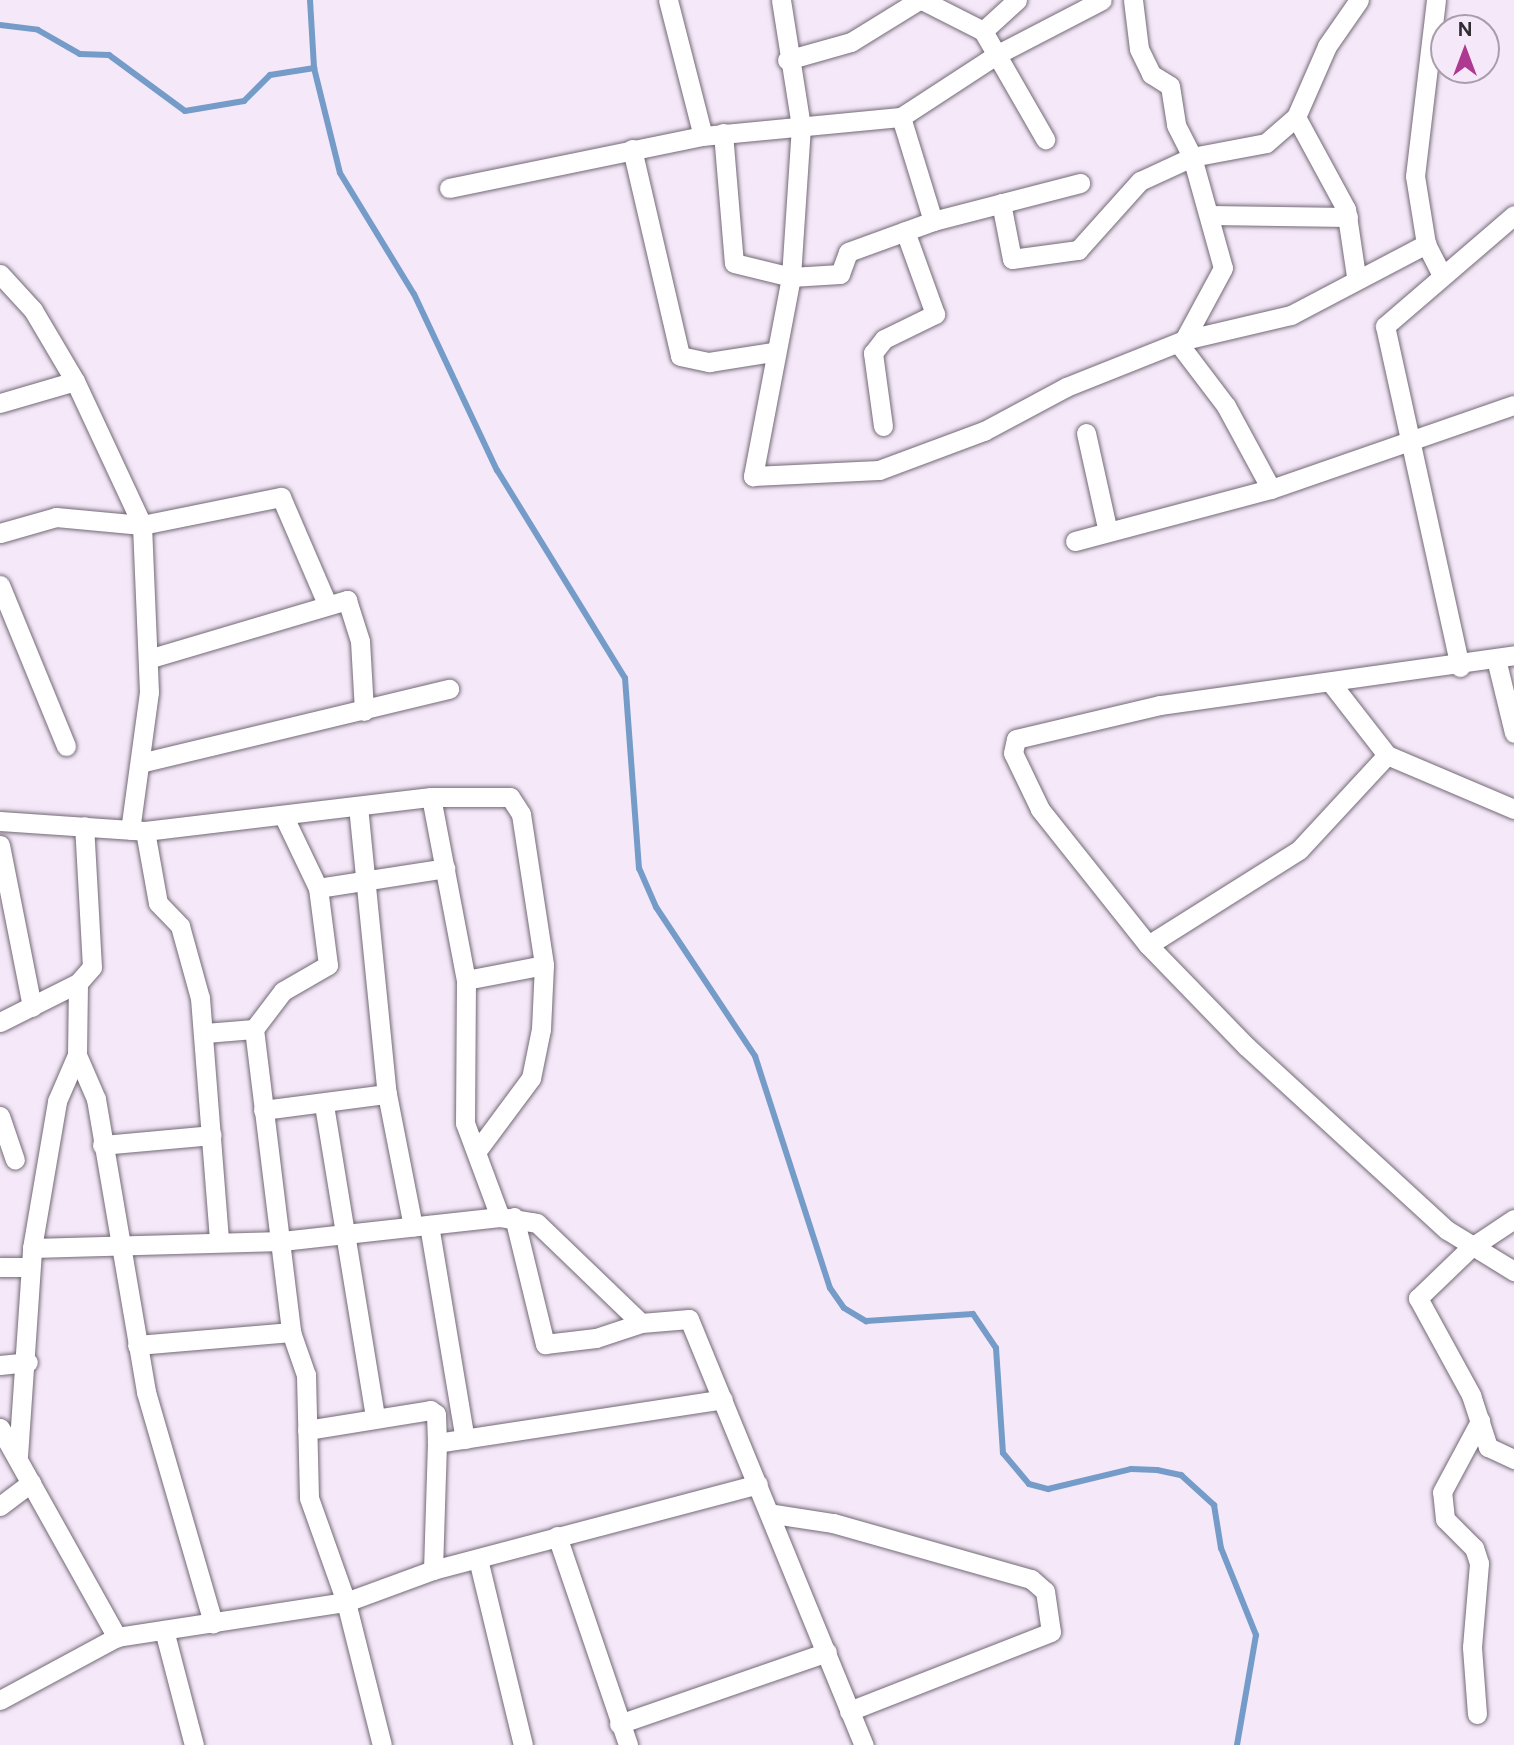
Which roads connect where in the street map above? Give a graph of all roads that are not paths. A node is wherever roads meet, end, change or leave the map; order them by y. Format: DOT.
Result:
graph roads {
  1 [pos="668,0"];
  2 [pos="781,0"];
  3 [pos="920,0"];
  4 [pos="1017,0"];
  5 [pos="1102,0"];
  6 [pos="1133,0"];
  7 [pos="1359,0"];
  8 [pos="1436,0"];
  9 [pos="983,32"];
  10 [pos="996,55"];
  11 [pos="787,60"];
  12 [pos="901,117"];
  13 [pos="1296,117"];
  14 [pos="801,126"];
  15 [pos="723,133"];
  16 [pos="703,135"];
  17 [pos="1045,139"];
  18 [pos="632,149"];
  19 [pos="1192,157"];
  20 [pos="1080,183"];
  21 [pos="449,188"];
  22 [pos="1001,203"];
  23 [pos="1209,215"];
  24 [pos="1514,215"];
  25 [pos="1348,217"];
  26 [pos="933,221"];
  27 [pos="905,231"];
  28 [pos="1426,244"];
  29 [pos="0,274"];
  30 [pos="1442,275"];
  31 [pos="1356,276"];
  32 [pos="791,277"];
  33 [pos="1181,342"];
  34 [pos="773,352"];
  35 [pos="75,381"];
  36 [pos="0,403"];
  37 [pos="1514,405"];
  38 [pos="883,426"];
  39 [pos="1086,433"];
  40 [pos="1409,440"];
  41 [pos="1271,489"];
  42 [pos="142,525"];
  43 [pos="1108,532"];
  44 [pos="0,533"];
  45 [pos="1075,541"];
  46 [pos="0,585"];
  47 [pos="327,604"];
  48 [pos="149,659"];
  49 [pos="1505,659"];
  50 [pos="1460,667"];
  51 [pos="1331,683"];
  52 [pos="449,689"];
  53 [pos="365,711"];
  54 [pos="1514,733"];
  55 [pos="65,746"];
  56 [pos="1387,755"];
  57 [pos="140,763"];
  58 [pos="431,797"];
  59 [pos="358,806"];
  60 [pos="1514,809"];
  61 [pos="284,817"];
  62 [pos="0,821"];
  63 [pos="84,826"];
  64 [pos="138,830"];
  65 [pos="0,845"];
  66 [pos="445,868"];
  67 [pos="366,880"];
  68 [pos="318,888"];
  69 [pos="1148,945"];
  70 [pos="544,964"];
  71 [pos="466,980"];
  72 [pos="78,983"];
  73 [pos="32,1007"];
  74 [pos="0,1022"];
  75 [pos="254,1029"];
  76 [pos="205,1033"];
  77 [pos="77,1055"];
  78 [pos="387,1094"];
  79 [pos="324,1105"];
  80 [pos="263,1110"];
  81 [pos="0,1116"];
  82 [pos="212,1135"];
  83 [pos="102,1145"];
  84 [pos="477,1152"];
  85 [pos="46,1158"];
  86 [pos="8,1161"];
  87 [pos="507,1217"];
  88 [pos="1514,1219"];
  89 [pos="421,1226"];
  90 [pos="345,1234"];
  91 [pos="219,1239"];
  92 [pos="282,1241"];
  93 [pos="119,1245"];
  94 [pos="1469,1249"];
  95 [pos="31,1258"];
  96 [pos="0,1267"];
  97 [pos="1514,1270"];
  98 [pos="641,1323"];
  99 [pos="291,1332"];
  100 [pos="136,1345"];
  101 [pos="28,1362"];
  102 [pos="0,1365"];
  103 [pos="723,1399"];
  104 [pos="375,1416"];
  105 [pos="1480,1421"];
  106 [pos="0,1428"];
  107 [pos="307,1430"];
  108 [pos="466,1439"];
  109 [pos="437,1443"];
  110 [pos="18,1457"];
  111 [pos="1514,1459"];
  112 [pos="31,1483"];
  113 [pos="758,1484"];
  114 [pos="0,1506"];
  115 [pos="774,1514"];
  116 [pos="556,1536"];
  117 [pos="478,1559"];
  118 [pos="433,1570"];
  119 [pos="346,1602"];
  120 [pos="213,1623"];
  121 [pos="164,1630"];
  122 [pos="117,1637"];
  123 [pos="827,1652"];
  124 [pos="0,1700"];
  125 [pos="849,1711"];
  126 [pos="1478,1714"];
  127 [pos="619,1724"];
  128 [pos="194,1745"];
  129 [pos="382,1745"];
  130 [pos="523,1745"];
  131 [pos="628,1745"];
  132 [pos="864,1745"];
  1 -- 16 [label="street"];
  2 -- 11 [label="street"];
  3 -- 9 [label="street"];
  3 -- 11 [label="street"];
  4 -- 9 [label="street"];
  5 -- 10 [label="street"];
  6 -- 19 [label="street"];
  7 -- 13 [label="street"];
  8 -- 28 [label="street"];
  9 -- 10 [label="street"];
  10 -- 12 [label="street"];
  10 -- 17 [label="street"];
  11 -- 14 [label="street"];
  12 -- 14 [label="street"];
  12 -- 26 [label="street"];
  13 -- 19 [label="street"];
  13 -- 25 [label="street"];
  14 -- 15 [label="street"];
  14 -- 32 [label="street"];
  15 -- 16 [label="street"];
  15 -- 32 [label="street"];
  16 -- 18 [label="street"];
  18 -- 21 [label="street"];
  18 -- 34 [label="street"];
  19 -- 22 [label="street"];
  19 -- 23 [label="street"];
  20 -- 22 [label="street"];
  22 -- 26 [label="street"];
  23 -- 25 [label="street"];
  23 -- 33 [label="street"];
  24 -- 30 [label="street"];
  25 -- 31 [label="street"];
  26 -- 27 [label="street"];
  27 -- 32 [label="street"];
  27 -- 38 [label="street"];
  28 -- 30 [label="street"];
  28 -- 31 [label="street"];
  29 -- 35 [label="street"];
  30 -- 40 [label="street"];
  31 -- 33 [label="street"];
  32 -- 34 [label="street"];
  33 -- 34 [label="street"];
  33 -- 41 [label="street"];
  35 -- 36 [label="street"];
  35 -- 42 [label="street"];
  37 -- 40 [label="street"];
  39 -- 43 [label="street"];
  40 -- 41 [label="street"];
  40 -- 50 [label="street"];
  41 -- 43 [label="street"];
  42 -- 44 [label="street"];
  42 -- 47 [label="street"];
  42 -- 48 [label="street"];
  43 -- 45 [label="street"];
  46 -- 55 [label="street"];
  47 -- 48 [label="street"];
  47 -- 53 [label="street"];
  48 -- 57 [label="street"];
  49 -- 50 [label="street"];
  49 -- 54 [label="street"];
  50 -- 51 [label="street"];
  51 -- 56 [label="street"];
  51 -- 69 [label="street"];
  52 -- 53 [label="street"];
  53 -- 57 [label="street"];
  56 -- 60 [label="street"];
  56 -- 69 [label="street"];
  57 -- 64 [label="street"];
  58 -- 59 [label="street"];
  58 -- 66 [label="street"];
  58 -- 70 [label="street"];
  59 -- 61 [label="street"];
  59 -- 67 [label="street"];
  61 -- 64 [label="street"];
  61 -- 68 [label="street"];
  62 -- 63 [label="street"];
  63 -- 64 [label="street"];
  63 -- 72 [label="street"];
  64 -- 76 [label="street"];
  65 -- 73 [label="street"];
  66 -- 67 [label="street"];
  66 -- 71 [label="street"];
  67 -- 68 [label="street"];
  67 -- 78 [label="street"];
  68 -- 75 [label="street"];
  69 -- 94 [label="street"];
  70 -- 71 [label="street"];
  70 -- 84 [label="street"];
  71 -- 84 [label="street"];
  72 -- 73 [label="street"];
  72 -- 77 [label="street"];
  73 -- 74 [label="street"];
  75 -- 76 [label="street"];
  75 -- 80 [label="street"];
  76 -- 82 [label="street"];
  77 -- 83 [label="street"];
  77 -- 85 [label="street"];
  78 -- 79 [label="street"];
  78 -- 89 [label="street"];
  79 -- 80 [label="street"];
  79 -- 90 [label="street"];
  80 -- 92 [label="street"];
  81 -- 86 [label="street"];
  82 -- 83 [label="street"];
  82 -- 91 [label="street"];
  83 -- 93 [label="street"];
  84 -- 87 [label="street"];
  85 -- 86 [label="street"];
  85 -- 95 [label="street"];
  87 -- 89 [label="street"];
  87 -- 98 [label="street"];
  87 -- 98 [label="street"];
  88 -- 94 [label="street"];
  89 -- 90 [label="street"];
  89 -- 108 [label="street"];
  90 -- 92 [label="street"];
  90 -- 104 [label="street"];
  91 -- 92 [label="street"];
  91 -- 93 [label="street"];
  92 -- 99 [label="street"];
  93 -- 95 [label="street"];
  93 -- 100 [label="street"];
  94 -- 97 [label="street"];
  94 -- 105 [label="street"];
  95 -- 96 [label="street"];
  95 -- 101 [label="street"];
  98 -- 103 [label="street"];
  99 -- 100 [label="street"];
  99 -- 107 [label="street"];
  100 -- 120 [label="street"];
  101 -- 102 [label="street"];
  101 -- 110 [label="street"];
  103 -- 108 [label="street"];
  103 -- 113 [label="street"];
  104 -- 107 [label="street"];
  104 -- 109 [label="street"];
  105 -- 111 [label="street"];
  105 -- 126 [label="street"];
  106 -- 110 [label="street"];
  107 -- 119 [label="street"];
  108 -- 109 [label="street"];
  109 -- 118 [label="street"];
  110 -- 112 [label="street"];
  112 -- 114 [label="street"];
  112 -- 122 [label="street"];
  113 -- 115 [label="street"];
  113 -- 116 [label="street"];
  115 -- 123 [label="street"];
  115 -- 125 [label="street"];
  116 -- 117 [label="street"];
  116 -- 127 [label="street"];
  117 -- 118 [label="street"];
  117 -- 130 [label="street"];
  118 -- 119 [label="street"];
  119 -- 120 [label="street"];
  119 -- 129 [label="street"];
  120 -- 121 [label="street"];
  121 -- 122 [label="street"];
  121 -- 128 [label="street"];
  122 -- 124 [label="street"];
  123 -- 125 [label="street"];
  123 -- 127 [label="street"];
  125 -- 132 [label="street"];
  127 -- 131 [label="street"];
}
